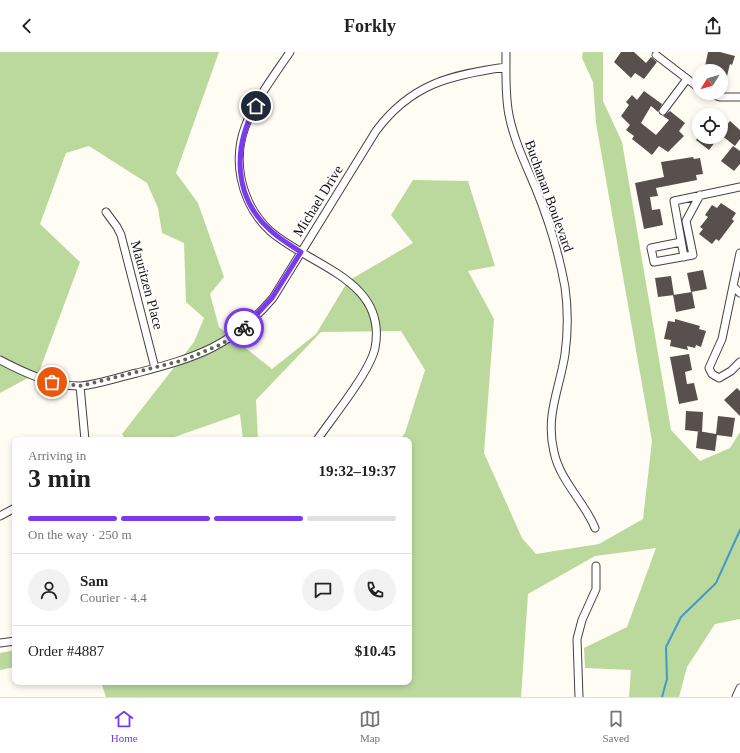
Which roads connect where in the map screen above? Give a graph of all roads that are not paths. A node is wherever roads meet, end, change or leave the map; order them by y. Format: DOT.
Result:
graph roads {
  1 [pos="290,52"];
  2 [pos="506,52"];
  3 [pos="656,55"];
  4 [pos="506,67"];
  5 [pos="687,79"];
  6 [pos="692,83"];
  7 [pos="740,96"];
  8 [pos="728,97"];
  9 [pos="662,111"];
  10 [pos="740,187"];
  11 [pos="700,195"];
  12 [pos="106,212"];
  13 [pos="686,220"];
  14 [pos="678,222"];
  15 [pos="682,242"];
  16 [pos="301,252"];
  17 [pos="740,252"];
  18 [pos="684,257"];
  19 [pos="733,286"];
  20 [pos="740,293"];
  21 [pos="0,360"];
  22 [pos="740,362"];
  23 [pos="155,368"];
  24 [pos="80,386"];
  25 [pos="85,437"];
  26 [pos="319,437"];
  27 [pos="12,510"];
  28 [pos="0,516"];
  29 [pos="595,528"];
  30 [pos="596,566"];
  31 [pos="12,641"];
  32 [pos="0,643"];
  33 [pos="740,688"];
  34 [pos="579,697"];
  35 [pos="736,697"];
  1 -- 16 [label="street"];
  2 -- 4 [label="street, Buchanan Boulevard"];
  3 -- 5 [label="street"];
  4 -- 16 [label="street, Michael Drive"];
  4 -- 29 [label="street, Buchanan Boulevard"];
  5 -- 6 [label="street"];
  5 -- 9 [label="street"];
  7 -- 8 [label="street"];
  10 -- 11 [label="street"];
  11 -- 13 [label="street"];
  11 -- 14 [label="street"];
  12 -- 23 [label="street, Mauritzen Place"];
  13 -- 14 [label="street"];
  13 -- 18 [label="street"];
  14 -- 15 [label="street"];
  15 -- 18 [label="street"];
  15 -- 18 [label="street"];
  16 -- 23 [label="street, Michael Drive"];
  16 -- 26 [label="street"];
  17 -- 19 [label="street"];
  19 -- 20 [label="street"];
  19 -- 22 [label="street"];
  21 -- 24 [label="street, Michael Drive"];
  23 -- 24 [label="street, Michael Drive"];
  24 -- 25 [label="street"];
  27 -- 28 [label="street"];
  30 -- 34 [label="street"];
  31 -- 32 [label="street"];
  33 -- 35 [label="street"];
}
